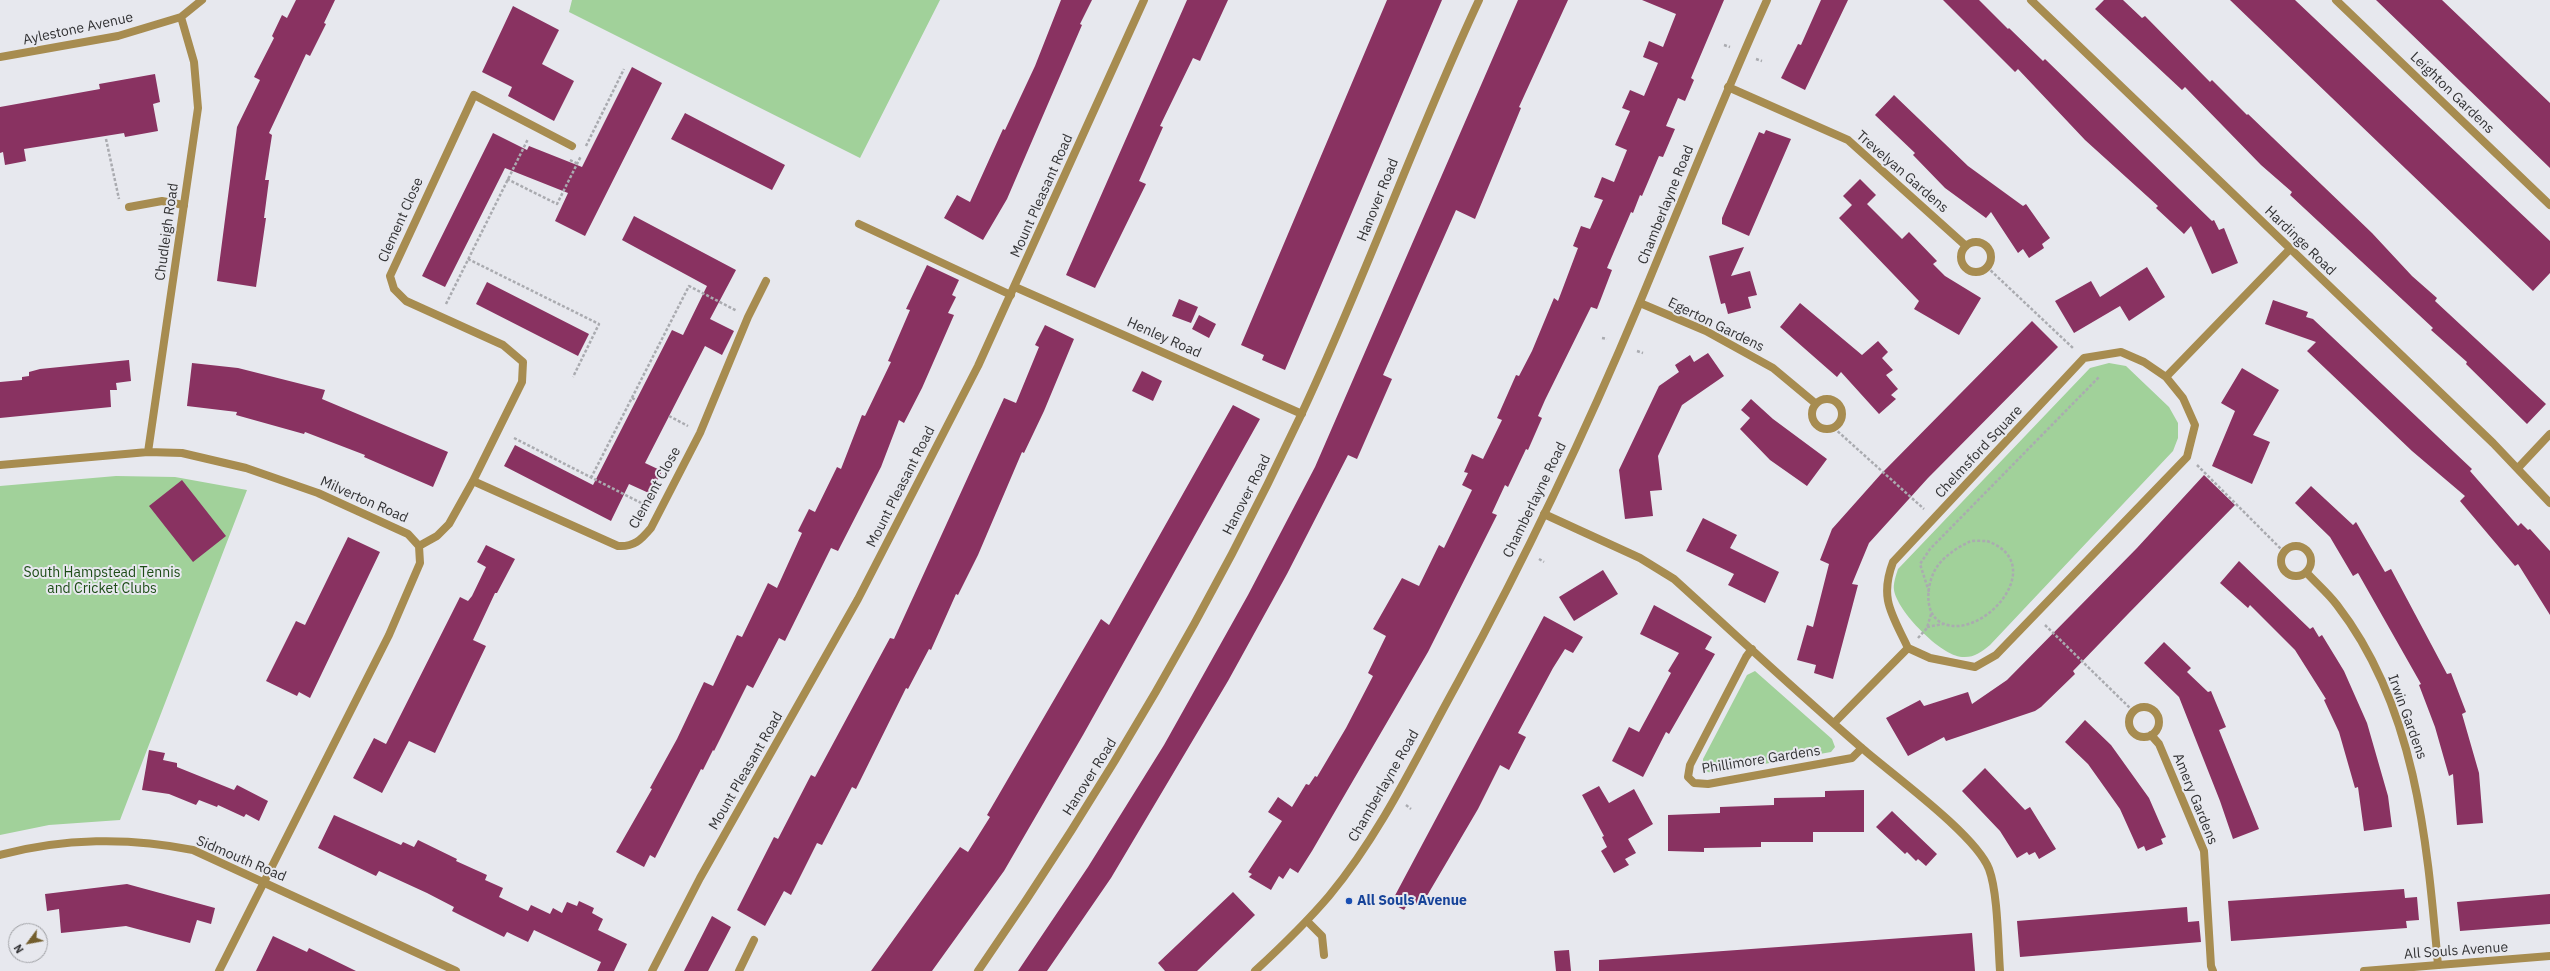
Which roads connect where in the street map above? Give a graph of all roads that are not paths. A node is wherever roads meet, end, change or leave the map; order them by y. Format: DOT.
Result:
graph roads {
  1 [pos="202,0"];
  2 [pos="1144,0"];
  3 [pos="1479,0"];
  4 [pos="1767,0"];
  5 [pos="2031,0"];
  6 [pos="2336,0"];
  7 [pos="181,17"];
  8 [pos="0,57"];
  9 [pos="1728,86"];
  10 [pos="572,146"];
  11 [pos="184,205"];
  12 [pos="2550,205"];
  13 [pos="129,207"];
  14 [pos="859,224"];
  15 [pos="1966,246"];
  16 [pos="2290,249"];
  17 [pos="766,281"];
  18 [pos="1015,287"];
  19 [pos="1011,295"];
  20 [pos="1640,303"];
  21 [pos="2166,377"];
  22 [pos="1815,404"];
  23 [pos="1302,414"];
  24 [pos="2550,434"];
  25 [pos="148,452"];
  26 [pos="0,466"];
  27 [pos="2518,468"];
  28 [pos="473,481"];
  29 [pos="2550,503"];
  30 [pos="1544,514"];
  31 [pos="419,546"];
  32 [pos="2306,572"];
  33 [pos="1908,648"];
  34 [pos="1752,649"];
  35 [pos="1834,723"];
  36 [pos="2151,735"];
  37 [pos="1862,748"];
  38 [pos="0,855"];
  39 [pos="264,882"];
  40 [pos="1307,921"];
  41 [pos="754,940"];
  42 [pos="1324,956"];
  43 [pos="2550,956"];
  44 [pos="2438,965"];
  45 [pos="219,971"];
  46 [pos="456,971"];
  47 [pos="652,971"];
  48 [pos="739,971"];
  49 [pos="978,971"];
  50 [pos="1255,971"];
  51 [pos="2000,971"];
  52 [pos="2213,971"];
  53 [pos="2364,971"];
  1 -- 7 [label="street, Aylestone Avenue"];
  2 -- 18 [label="street, Mount Pleasant Road"];
  3 -- 23 [label="street, Hanover Road"];
  4 -- 9 [label="street, Chamberlayne Road"];
  5 -- 16 [label="street, Hardinge Road"];
  6 -- 12 [label="street, Leighton Gardens"];
  7 -- 8 [label="street, Aylestone Avenue"];
  7 -- 11 [label="street, Chudleigh Road"];
  9 -- 15 [label="street, Trevelyan Gardens"];
  9 -- 20 [label="street, Chamberlayne Road"];
  10 -- 28 [label="street, Clement Close"];
  11 -- 13 [label="street"];
  11 -- 25 [label="street, Chudleigh Road"];
  14 -- 19 [label="street"];
  15 -- 15 [label="street"];
  16 -- 21 [label="street"];
  16 -- 27 [label="street, Hardinge Road"];
  17 -- 28 [label="street, Clement Close"];
  18 -- 19 [label="street, Mount Pleasant Road"];
  18 -- 23 [label="street, Henley Road"];
  19 -- 47 [label="street, Mount Pleasant Road"];
  20 -- 22 [label="street, Egerton Gardens"];
  20 -- 30 [label="street, Chamberlayne Road"];
  21 -- 33 [label="street"];
  21 -- 33 [label="street, Chelmsford Square"];
  22 -- 22 [label="street"];
  23 -- 49 [label="street, Hanover Road"];
  24 -- 27 [label="street"];
  25 -- 26 [label="street, Milverton Road"];
  25 -- 31 [label="street, Milverton Road"];
  27 -- 29 [label="street, Hardinge Road"];
  28 -- 31 [label="street, Clement Close"];
  30 -- 34 [label="street"];
  30 -- 40 [label="street, Chamberlayne Road"];
  31 -- 39 [label="street"];
  32 -- 32 [label="street"];
  32 -- 44 [label="street, Irwin Gardens"];
  33 -- 35 [label="street"];
  34 -- 35 [label="street"];
  34 -- 37 [label="street, Phillimore Gardens"];
  35 -- 37 [label="street"];
  36 -- 36 [label="street"];
  36 -- 52 [label="street, Amery Gardens"];
  37 -- 51 [label="street"];
  38 -- 39 [label="street, Sidmouth Road"];
  39 -- 45 [label="street"];
  39 -- 46 [label="street, Sidmouth Road"];
  40 -- 42 [label="street"];
  40 -- 50 [label="street, Chamberlayne Road"];
  41 -- 48 [label="street"];
  43 -- 44 [label="street, All Souls Avenue"];
  44 -- 53 [label="street, All Souls Avenue"];
}
